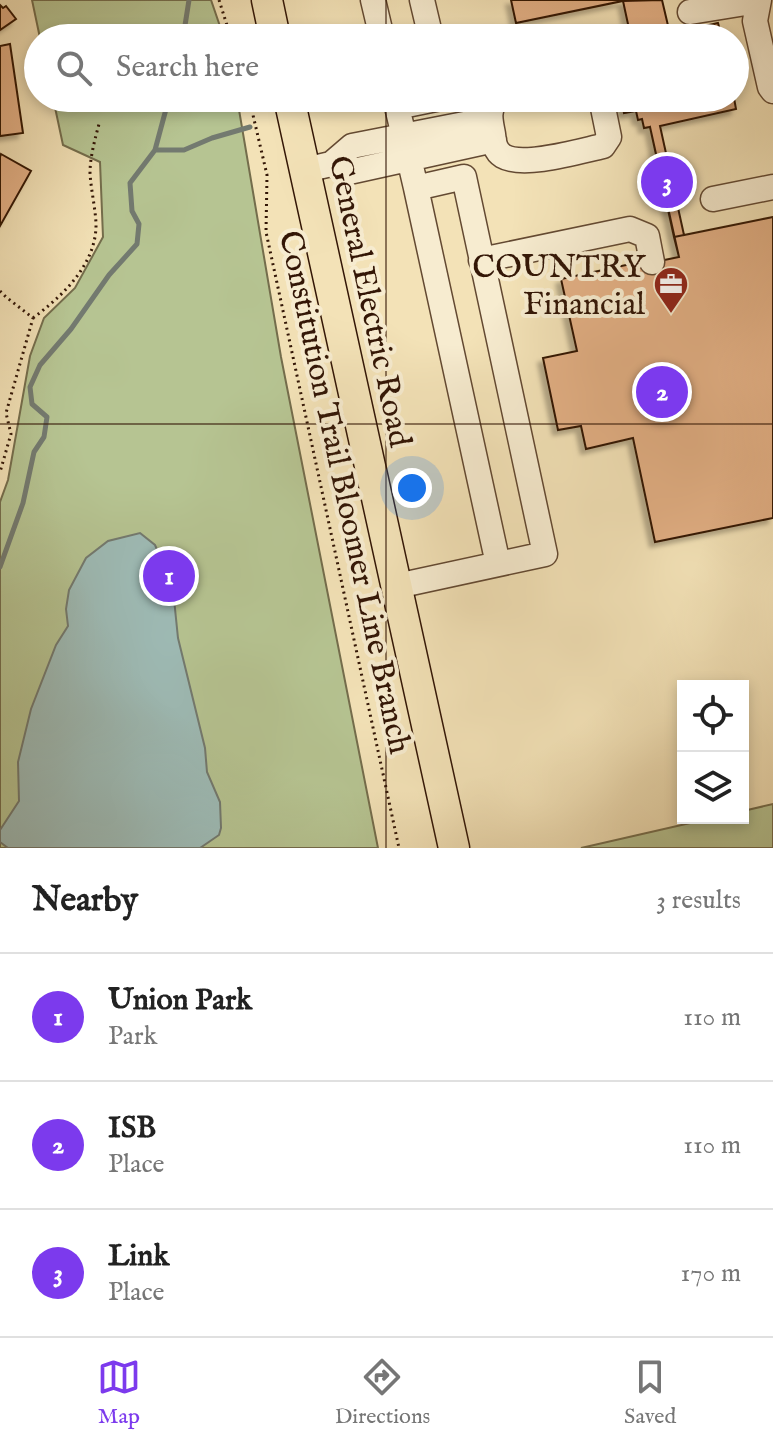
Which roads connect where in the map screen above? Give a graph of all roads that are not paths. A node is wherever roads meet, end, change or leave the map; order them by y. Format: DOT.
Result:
graph roads {
  1 [pos="267,0"];
  2 [pos="373,0"];
  3 [pos="422,0"];
  4 [pos="758,0"];
  5 [pos="690,12"];
  6 [pos="272,24"];
  7 [pos="379,24"];
  8 [pos="428,24"];
  9 [pos="773,91"];
  10 [pos="295,112"];
  11 [pos="398,112"];
  12 [pos="604,112"];
  13 [pos="493,119"];
  14 [pos="406,147"];
  15 [pos="318,167"];
  16 [pos="773,187"];
  17 [pos="416,188"];
  18 [pos="713,199"];
  19 [pos="481,260"];
  20 [pos="652,262"];
  21 [pos="498,564"];
  22 [pos="397,586"];
  23 [pos="454,848"];
  1 -- 6 [label="main road"];
  2 -- 7 [label="lane"];
  3 -- 8 [label="lane"];
  4 -- 5 [label="lane"];
  4 -- 9 [label="lane"];
  10 -- 15 [label="main road, General Electric Road"];
  11 -- 14 [label="lane"];
  12 -- 13 [label="lane"];
  13 -- 14 [label="lane"];
  14 -- 15 [label="lane"];
  14 -- 17 [label="lane"];
  15 -- 22 [label="main road, General Electric Road"];
  16 -- 18 [label="lane"];
  17 -- 19 [label="lane"];
  17 -- 21 [label="lane"];
  19 -- 20 [label="lane"];
  19 -- 21 [label="lane"];
  21 -- 22 [label="lane"];
  22 -- 23 [label="main road, General Electric Road"];
}
